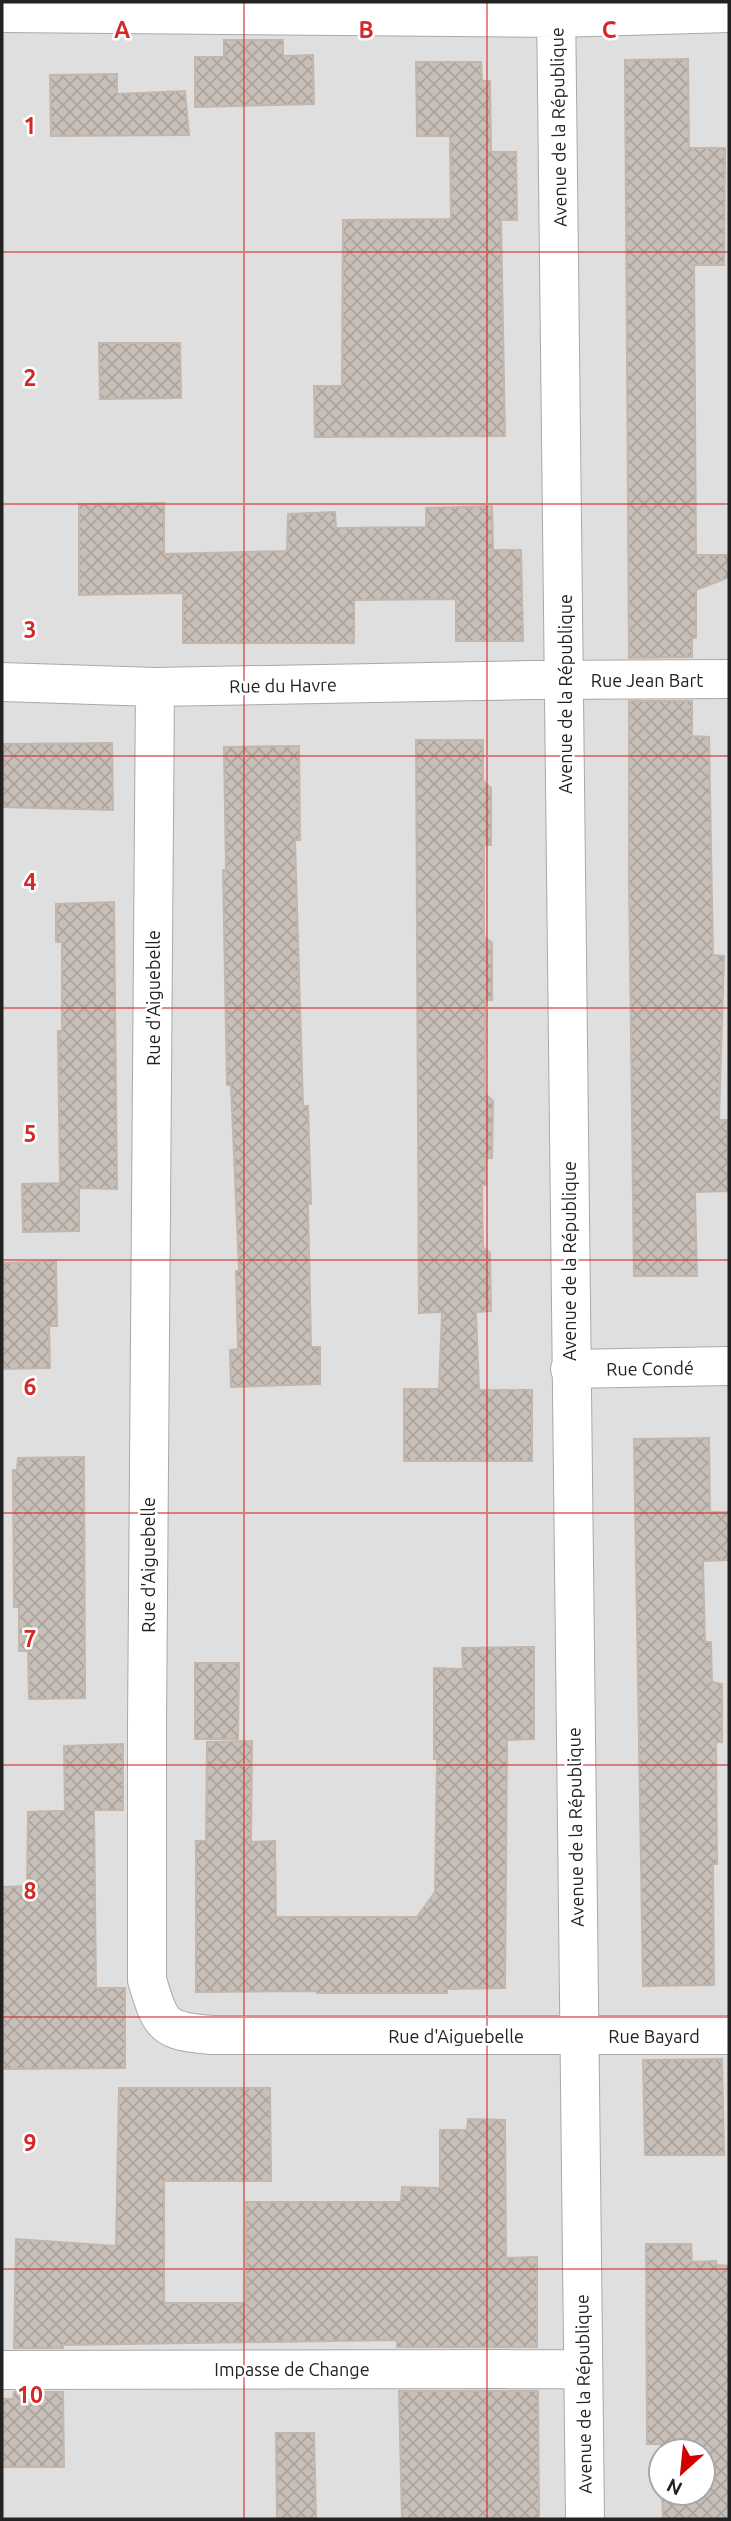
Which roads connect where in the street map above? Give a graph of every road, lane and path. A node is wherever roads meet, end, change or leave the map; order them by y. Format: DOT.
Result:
graph roads {
  1 [pos="556,10"];
  2 [pos="2,13"];
  3 [pos="729,13"];
  4 [pos="729,679"];
  5 [pos="565,680"];
  6 [pos="2,682"];
  7 [pos="155,687"];
  8 [pos="729,1366"];
  9 [pos="570,1369"];
  10 [pos="729,2035"];
  11 [pos="578,2036"];
  12 [pos="582,2369"];
  13 [pos="2,2370"];
  14 [pos="584,2519"];
  1 -- 2 [label="street"];
  1 -- 3 [label="street"];
  1 -- 5 [label="street, Avenue de la République"];
  4 -- 5 [label="street, Rue Jean Bart"];
  5 -- 7 [label="street, Rue du Havre"];
  5 -- 9 [label="street, Avenue de la République"];
  6 -- 7 [label="street, Rue du Havre"];
  7 -- 11 [label="street, Rue d'Aiguebelle"];
  8 -- 9 [label="street, Rue Condé"];
  9 -- 11 [label="street, Avenue de la République"];
  10 -- 11 [label="street, Rue Bayard"];
  11 -- 12 [label="street, Avenue de la République"];
  12 -- 13 [label="street, Impasse de Change"];
  12 -- 14 [label="street, Avenue de la République"];
}
